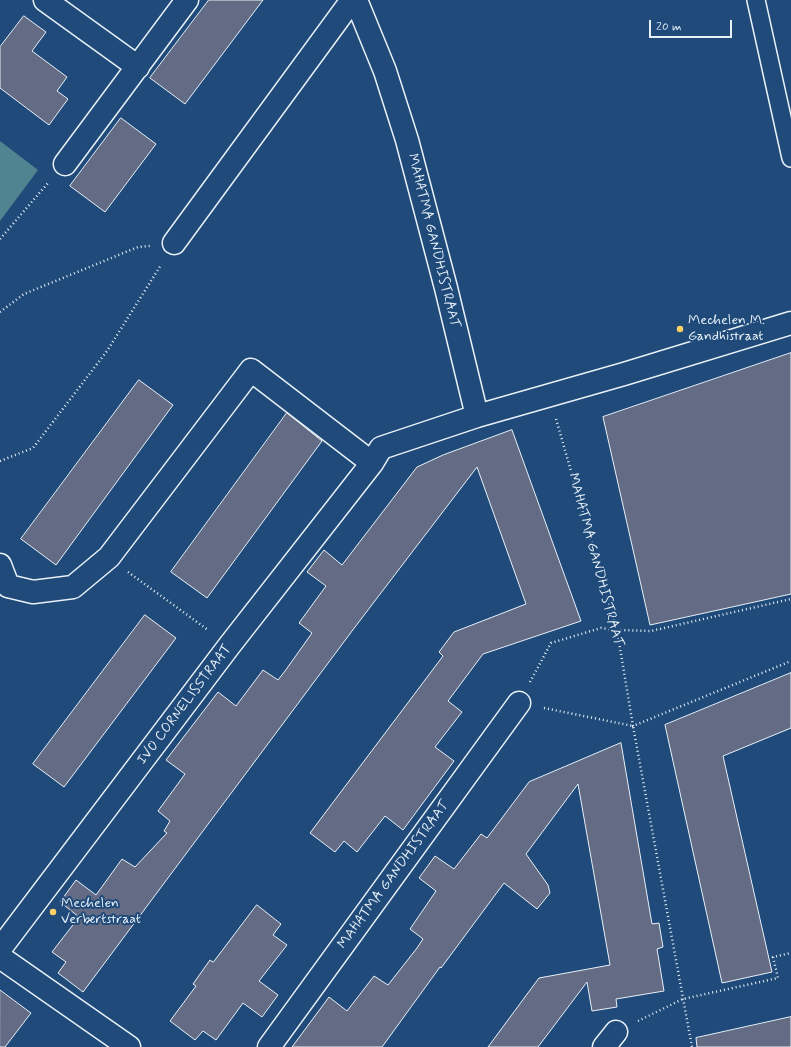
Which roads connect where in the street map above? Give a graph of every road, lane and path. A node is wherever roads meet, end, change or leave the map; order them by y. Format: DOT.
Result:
graph roads {
  1 [pos="45,0"];
  2 [pos="186,0"];
  3 [pos="352,0"];
  4 [pos="356,0"];
  5 [pos="756,0"];
  6 [pos="138,67"];
  7 [pos="791,158"];
  8 [pos="65,164"];
  9 [pos="0,239"];
  10 [pos="174,243"];
  11 [pos="0,312"];
  12 [pos="791,323"];
  13 [pos="549,395"];
  14 [pos="477,416"];
  15 [pos="0,461"];
  16 [pos="372,463"];
  17 [pos="109,558"];
  18 [pos="0,565"];
  19 [pos="4,587"];
  20 [pos="791,599"];
  21 [pos="616,630"];
  22 [pos="229,646"];
  23 [pos="791,661"];
  24 [pos="519,703"];
  25 [pos="633,726"];
  26 [pos="0,949"];
  27 [pos="791,953"];
  28 [pos="0,957"];
  29 [pos="683,999"];
  30 [pos="610,1040"];
  31 [pos="129,1047"];
  32 [pos="269,1047"];
  33 [pos="692,1047"];
  1 -- 6 [label="street"];
  2 -- 6 [label="street"];
  3 -- 10 [label="street"];
  4 -- 14 [label="street, MAHATMA GANDHISTRAAT"];
  5 -- 7 [label="lane"];
  6 -- 8 [label="street"];
  8 -- 9 [label="path"];
  10 -- 11 [label="path"];
  10 -- 15 [label="path"];
  12 -- 13 [label="street"];
  13 -- 14 [label="street"];
  13 -- 21 [label="path, MAHATMA GANDHISTRAAT"];
  14 -- 16 [label="street, IVO CORNELISSTRAAT"];
  16 -- 17 [label="street"];
  16 -- 22 [label="street, IVO CORNELISSTRAAT"];
  17 -- 19 [label="street"];
  17 -- 22 [label="path"];
  18 -- 19 [label="street"];
  20 -- 21 [label="path"];
  21 -- 24 [label="path"];
  21 -- 25 [label="path, MAHATMA GANDHISTRAAT"];
  22 -- 26 [label="street, IVO CORNELISSTRAAT"];
  23 -- 25 [label="path"];
  24 -- 25 [label="path"];
  24 -- 32 [label="street, MAHATMA GANDHISTRAAT"];
  25 -- 29 [label="path, MAHATMA GANDHISTRAAT"];
  27 -- 29 [label="path"];
  28 -- 31 [label="street"];
  29 -- 30 [label="path"];
  29 -- 33 [label="path, MAHATMA GANDHISTRAAT"];
}
